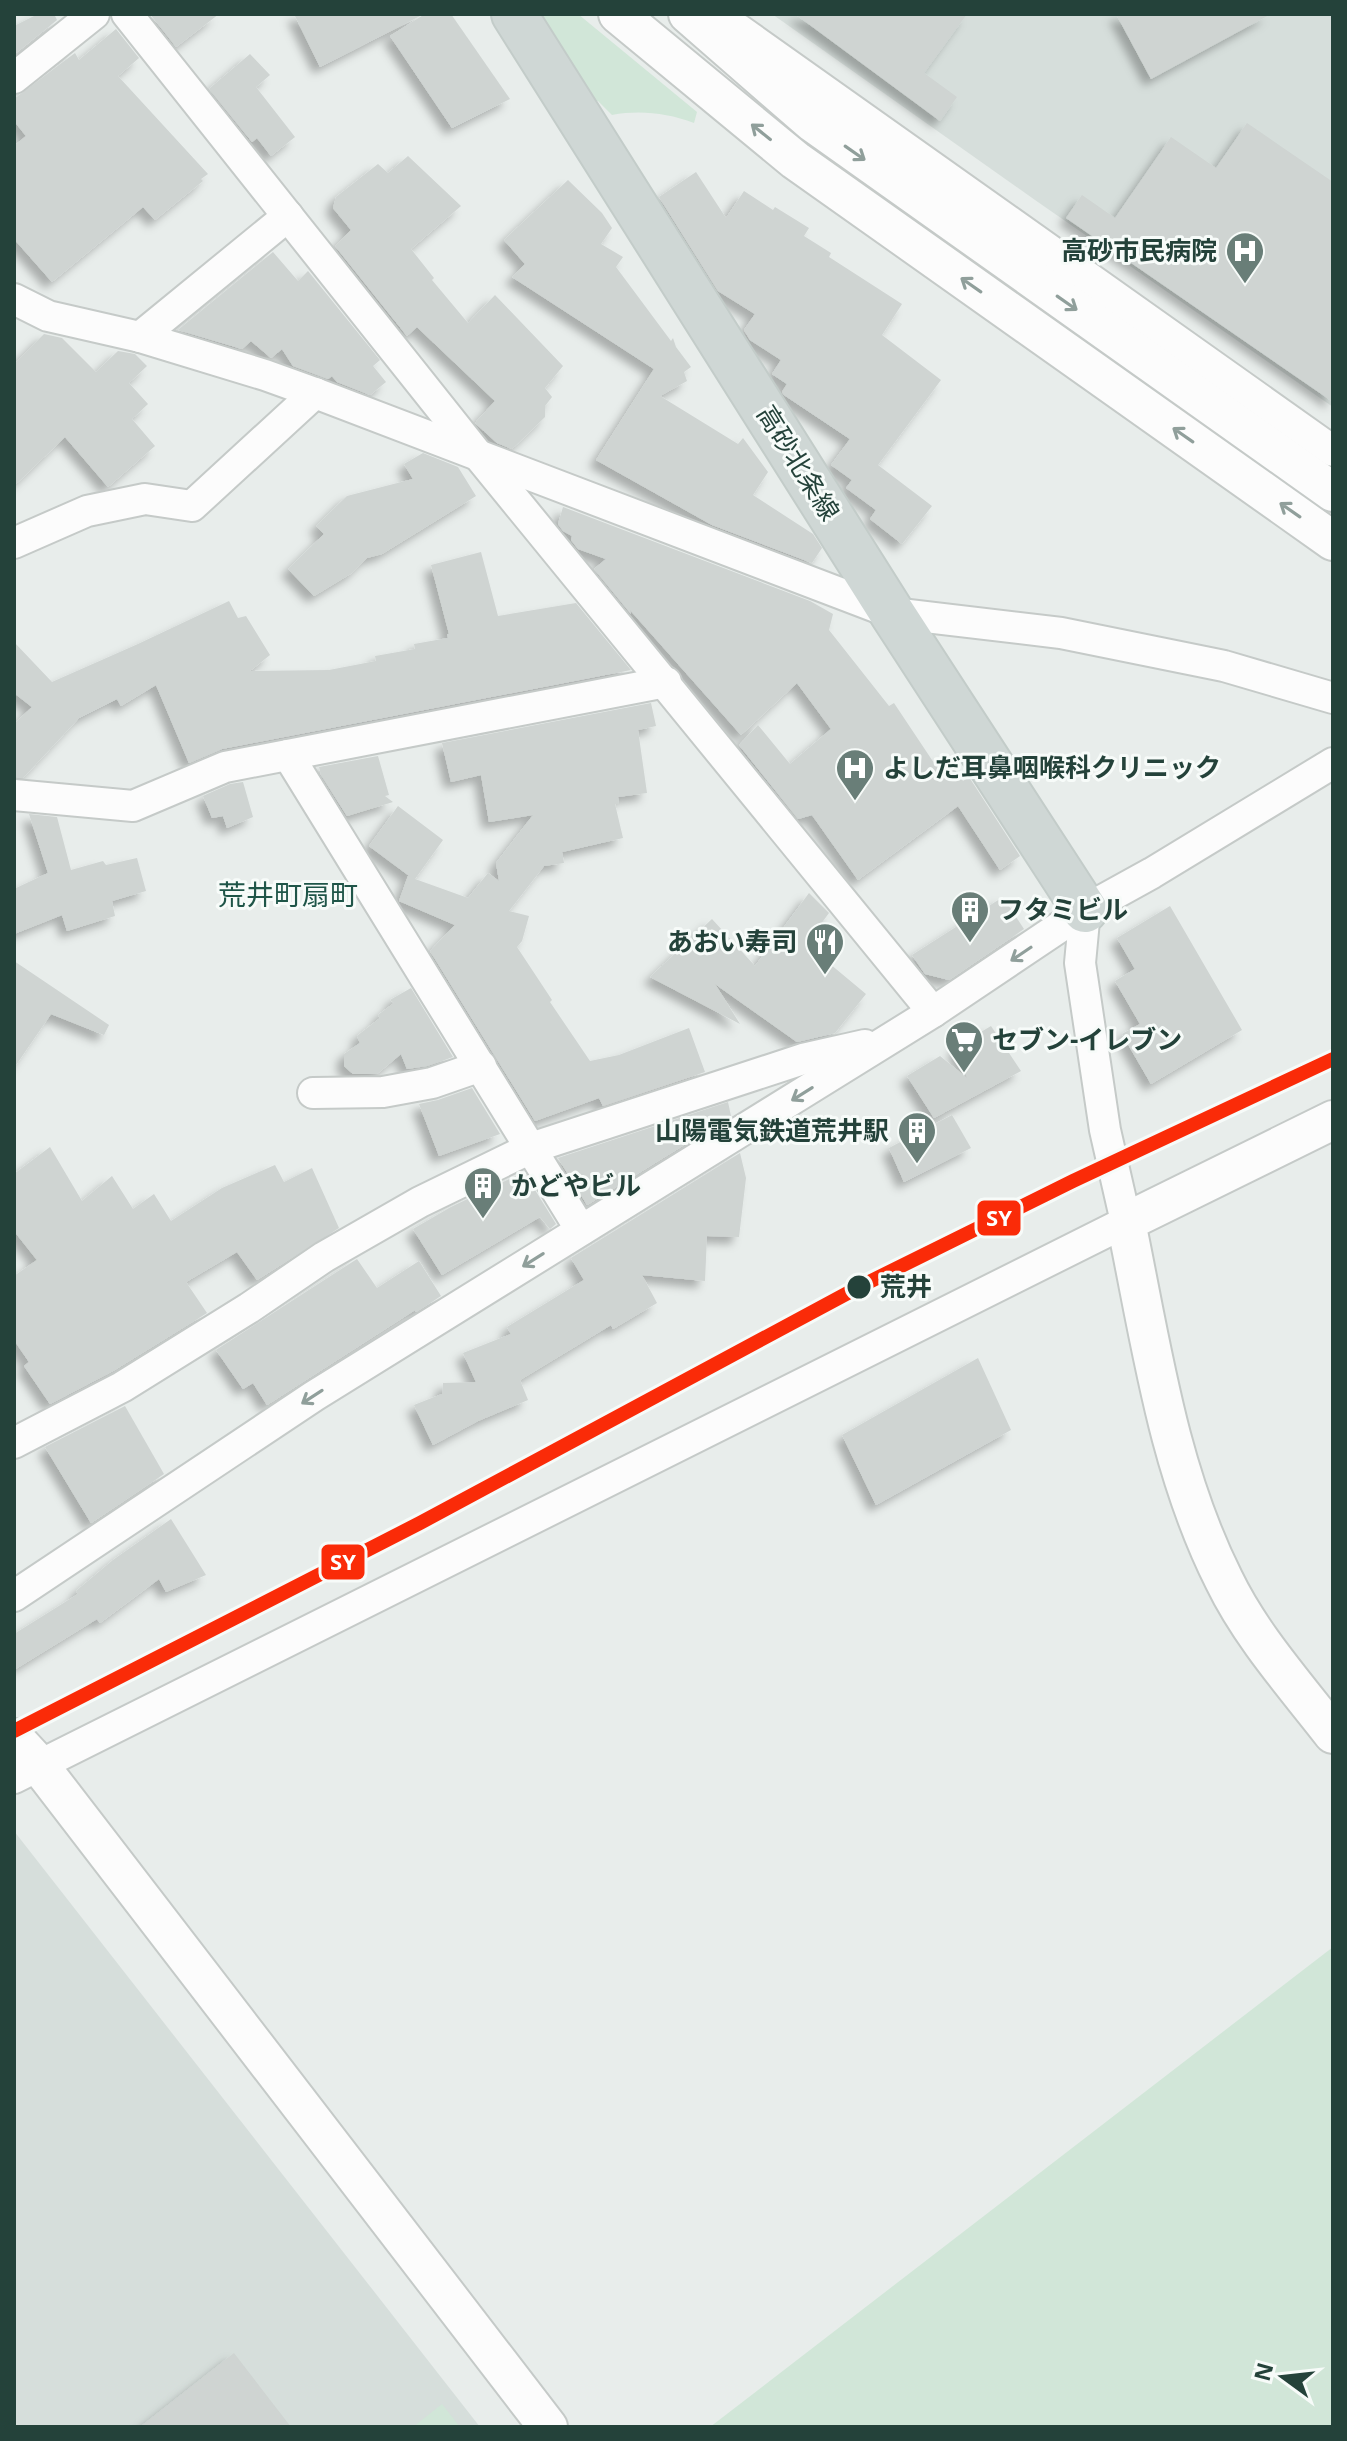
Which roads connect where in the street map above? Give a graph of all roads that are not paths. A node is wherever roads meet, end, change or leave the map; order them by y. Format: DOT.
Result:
graph roads {
  1 [pos="94,14"];
  2 [pos="127,14"];
  3 [pos="514,14"];
  4 [pos="618,14"];
  5 [pos="688,14"];
  6 [pos="703,14"];
  7 [pos="14,78"];
  8 [pos="288,216"];
  9 [pos="14,299"];
  10 [pos="140,337"];
  11 [pos="315,393"];
  12 [pos="1333,451"];
  13 [pos="478,455"];
  14 [pos="1333,492"];
  15 [pos="1333,541"];
  16 [pos="14,543"];
  17 [pos="892,613"];
  18 [pos="666,682"];
  19 [pos="1333,698"];
  20 [pos="288,755"];
  21 [pos="1333,763"];
  22 [pos="14,795"];
  23 [pos="1085,910"];
  24 [pos="933,1012"];
  25 [pos="890,1039"];
  26 [pos="481,1066"];
  27 [pos="313,1093"];
  28 [pos="1333,1120"];
  29 [pos="531,1148"];
  30 [pos="1126,1222"];
  31 [pos="581,1230"];
  32 [pos="20,1430"];
  33 [pos="14,1596"];
  34 [pos="1333,1734"];
  35 [pos="22,1760"];
  36 [pos="548,2427"];
  1 -- 7 [label="street"];
  2 -- 8 [label="street"];
  3 -- 17 [label="main road, 高砂北条線"];
  15 -- 4 [label="street, one-way"];
  5 -- 14 [label="street, one-way"];
  6 -- 12 [label="street"];
  8 -- 10 [label="street"];
  8 -- 13 [label="street"];
  9 -- 10 [label="street"];
  10 -- 11 [label="street"];
  11 -- 13 [label="street"];
  11 -- 16 [label="street"];
  13 -- 17 [label="street"];
  13 -- 18 [label="street"];
  17 -- 19 [label="street"];
  17 -- 23 [label="main road, 高砂北条線"];
  18 -- 20 [label="street"];
  18 -- 24 [label="street"];
  20 -- 22 [label="street"];
  20 -- 26 [label="street"];
  21 -- 23 [label="street"];
  23 -- 24 [label="street, one-way"];
  23 -- 30 [label="street"];
  24 -- 25 [label="street"];
  25 -- 29 [label="street"];
  25 -- 31 [label="street, one-way"];
  26 -- 27 [label="street"];
  26 -- 29 [label="street"];
  28 -- 30 [label="street"];
  29 -- 31 [label="street"];
  29 -- 32 [label="street"];
  30 -- 34 [label="street"];
  30 -- 35 [label="street"];
  31 -- 33 [label="street, one-way"];
  35 -- 36 [label="street"];
}
